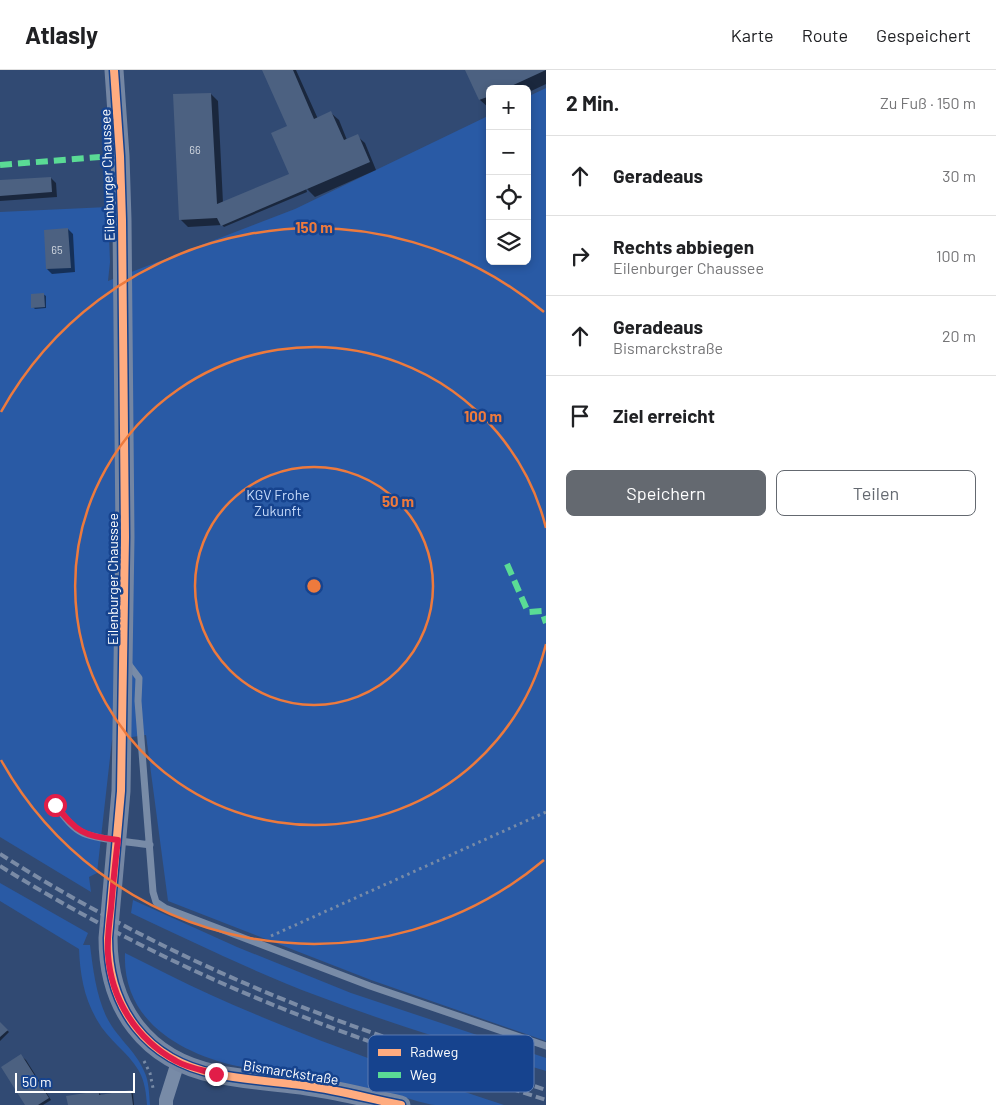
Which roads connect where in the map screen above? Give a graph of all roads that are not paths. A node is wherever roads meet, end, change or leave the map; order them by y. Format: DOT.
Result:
graph roads {
  1 [pos="114,70"];
  2 [pos="124,658"];
  3 [pos="55,805"];
  4 [pos="118,840"];
  5 [pos="150,845"];
  6 [pos="514,1035"];
  7 [pos="534,1042"];
  8 [pos="546,1046"];
  9 [pos="178,1062"];
  10 [pos="166,1105"];
  11 [pos="401,1105"];
  1 -- 2 [label="street, Eilenburger Chaussee"];
  2 -- 4 [label="street, Eilenburger Chaussee"];
  2 -- 5 [label="lane"];
  3 -- 4 [label="lane"];
  4 -- 5 [label="lane"];
  4 -- 9 [label="street, Eilenburger Chaussee"];
  5 -- 6 [label="lane"];
  7 -- 8 [label="lane"];
  9 -- 10 [label="street"];
  9 -- 11 [label="street, Bismarckstraße"];
}
